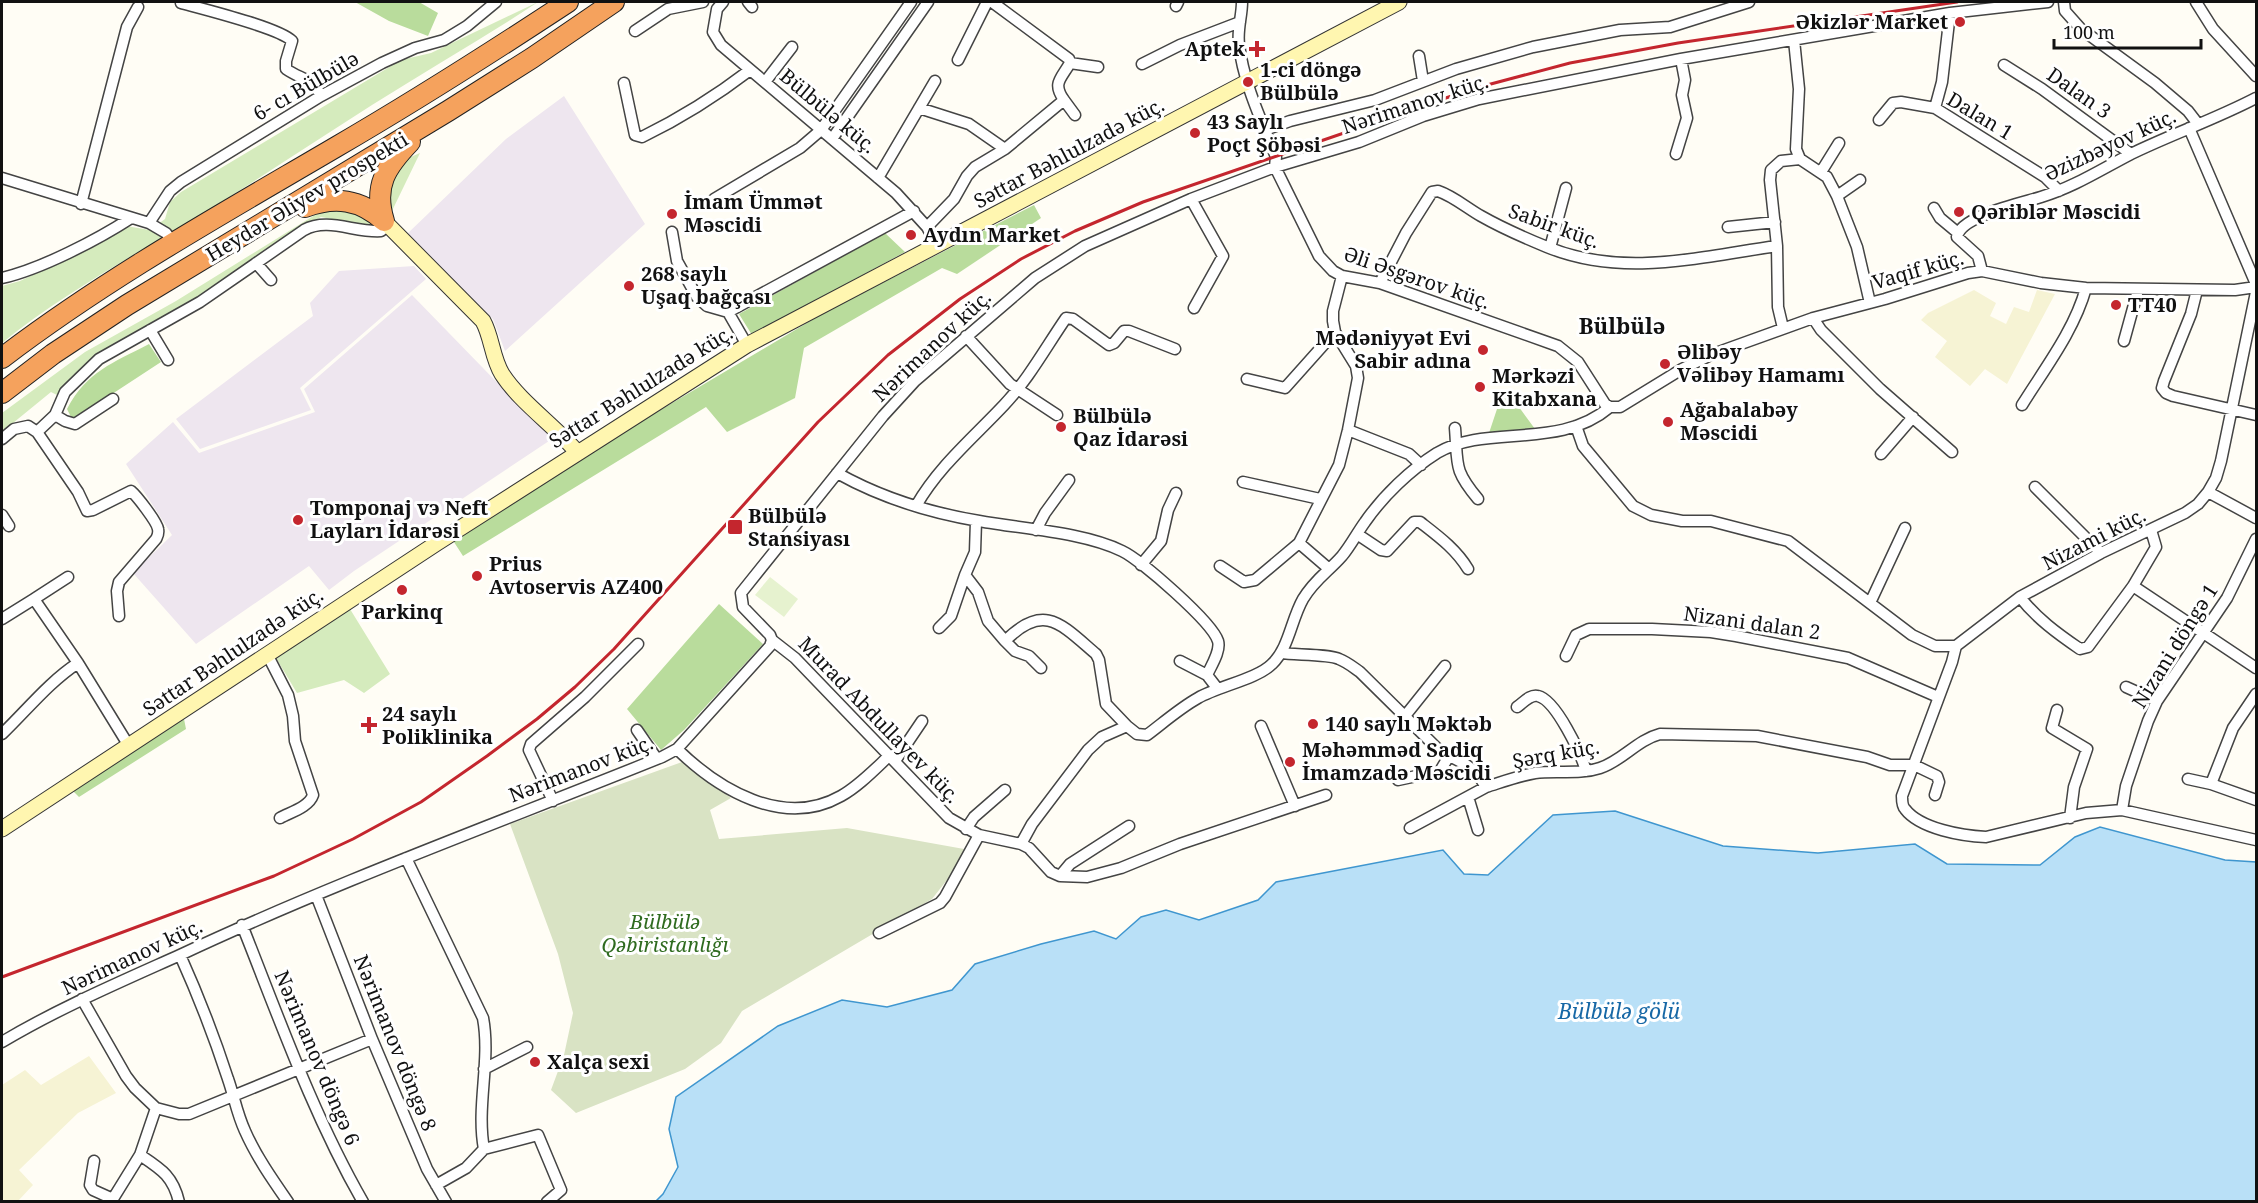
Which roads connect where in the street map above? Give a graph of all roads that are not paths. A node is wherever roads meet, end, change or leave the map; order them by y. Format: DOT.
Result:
graph roads {
  1 [pos="496,2"];
  2 [pos="568,2"];
  3 [pos="614,2"];
  4 [pos="704,2"];
  5 [pos="723,2"];
  6 [pos="911,2"];
  7 [pos="928,2"];
  8 [pos="987,2"];
  9 [pos="992,2"];
  10 [pos="1242,2"];
  11 [pos="1399,2"];
  12 [pos="1749,2"];
  13 [pos="2048,2"];
  14 [pos="2064,2"];
  15 [pos="2196,2"];
  16 [pos="181,3"];
  17 [pos="1732,4"];
  18 [pos="138,8"];
  19 [pos="1950,13"];
  20 [pos="1240,22"];
  21 [pos="635,31"];
  22 [pos="1794,40"];
  23 [pos="792,47"];
  24 [pos="1419,56"];
  25 [pos="1681,59"];
  26 [pos="958,60"];
  27 [pos="1070,63"];
  28 [pos="1142,64"];
  29 [pos="2004,65"];
  30 [pos="1098,67"];
  31 [pos="750,70"];
  32 [pos="2256,76"];
  33 [pos="935,81"];
  34 [pos="1423,81"];
  35 [pos="765,82"];
  36 [pos="1248,82"];
  37 [pos="624,83"];
  38 [pos="321,96"];
  39 [pos="2256,98"];
  40 [pos="1064,100"];
  41 [pos="919,108"];
  42 [pos="1935,108"];
  43 [pos="448,111"];
  44 [pos="1075,115"];
  45 [pos="1879,120"];
  46 [pos="2193,126"];
  47 [pos="821,130"];
  48 [pos="1265,130"];
  49 [pos="832,139"];
  50 [pos="1839,144"];
  51 [pos="1005,149"];
  52 [pos="1676,154"];
  53 [pos="2131,154"];
  54 [pos="1800,159"];
  55 [pos="1275,167"];
  56 [pos="1821,172"];
  57 [pos="2,178"];
  58 [pos="878,178"];
  59 [pos="1860,180"];
  60 [pos="1566,188"];
  61 [pos="2059,191"];
  62 [pos="1837,196"];
  63 [pos="714,199"];
  64 [pos="1191,199"];
  65 [pos="81,204"];
  66 [pos="1934,207"];
  67 [pos="914,211"];
  68 [pos="131,218"];
  69 [pos="1775,222"];
  70 [pos="149,223"];
  71 [pos="386,223"];
  72 [pos="1728,226"];
  73 [pos="927,227"];
  74 [pos="672,232"];
  75 [pos="1958,233"];
  76 [pos="236,241"];
  77 [pos="173,242"];
  78 [pos="937,246"];
  79 [pos="1777,246"];
  80 [pos="1550,248"];
  81 [pos="256,263"];
  82 [pos="1982,271"];
  83 [pos="1342,276"];
  84 [pos="2,278"];
  85 [pos="271,280"];
  86 [pos="1380,283"];
  87 [pos="2256,286"];
  88 [pos="2086,288"];
  89 [pos="2138,290"];
  90 [pos="2197,290"];
  91 [pos="2256,292"];
  92 [pos="1870,303"];
  93 [pos="1194,308"];
  94 [pos="728,312"];
  95 [pos="1813,318"];
  96 [pos="1783,328"];
  97 [pos="150,330"];
  98 [pos="1335,332"];
  99 [pos="966,336"];
  100 [pos="2124,341"];
  101 [pos="747,345"];
  102 [pos="1176,349"];
  103 [pos="2,358"];
  104 [pos="168,360"];
  105 [pos="1247,379"];
  106 [pos="1017,390"];
  107 [pos="2,393"];
  108 [pos="113,399"];
  109 [pos="2022,405"];
  110 [pos="1610,407"];
  111 [pos="2232,410"];
  112 [pos="55,415"];
  113 [pos="1057,415"];
  114 [pos="2256,415"];
  115 [pos="1913,417"];
  116 [pos="1576,426"];
  117 [pos="1455,428"];
  118 [pos="1348,430"];
  119 [pos="37,432"];
  120 [pos="2,439"];
  121 [pos="1456,444"];
  122 [pos="577,452"];
  123 [pos="1952,452"];
  124 [pos="1881,454"];
  125 [pos="1421,465"];
  126 [pos="837,473"];
  127 [pos="1069,480"];
  128 [pos="1243,482"];
  129 [pos="2035,487"];
  130 [pos="2208,492"];
  131 [pos="1176,493"];
  132 [pos="1478,499"];
  133 [pos="1320,500"];
  134 [pos="916,506"];
  135 [pos="2,516"];
  136 [pos="2256,518"];
  137 [pos="976,521"];
  138 [pos="9,526"];
  139 [pos="1905,528"];
  140 [pos="1036,530"];
  141 [pos="2151,530"];
  142 [pos="1357,534"];
  143 [pos="2256,539"];
  144 [pos="1299,543"];
  145 [pos="2101,553"];
  146 [pos="1141,565"];
  147 [pos="1220,566"];
  148 [pos="1328,568"];
  149 [pos="1468,569"];
  150 [pos="965,575"];
  151 [pos="68,577"];
  152 [pos="2133,586"];
  153 [pos="2020,597"];
  154 [pos="34,599"];
  155 [pos="1870,603"];
  156 [pos="119,616"];
  157 [pos="2,619"];
  158 [pos="939,628"];
  159 [pos="2204,631"];
  160 [pos="772,640"];
  161 [pos="1005,641"];
  162 [pos="638,644"];
  163 [pos="1956,646"];
  164 [pos="1281,653"];
  165 [pos="267,654"];
  166 [pos="1566,656"];
  167 [pos="1180,661"];
  168 [pos="78,663"];
  169 [pos="1444,666"];
  170 [pos="1041,668"];
  171 [pos="2256,668"];
  172 [pos="1207,675"];
  173 [pos="2126,687"];
  174 [pos="1217,688"];
  175 [pos="2256,694"];
  176 [pos="1938,697"];
  177 [pos="2157,701"];
  178 [pos="1517,706"];
  179 [pos="2057,710"];
  180 [pos="1405,716"];
  181 [pos="922,721"];
  182 [pos="1127,726"];
  183 [pos="1261,726"];
  184 [pos="637,730"];
  185 [pos="2,734"];
  186 [pos="129,746"];
  187 [pos="677,749"];
  188 [pos="1449,756"];
  189 [pos="893,758"];
  190 [pos="657,759"];
  191 [pos="1914,765"];
  192 [pos="1586,771"];
  193 [pos="2188,779"];
  194 [pos="1398,780"];
  195 [pos="2211,784"];
  196 [pos="1486,787"];
  197 [pos="1005,790"];
  198 [pos="1326,795"];
  199 [pos="1935,795"];
  200 [pos="1468,797"];
  201 [pos="2256,800"];
  202 [pos="553,801"];
  203 [pos="1295,806"];
  204 [pos="2122,810"];
  205 [pos="280,818"];
  206 [pos="2070,818"];
  207 [pos="1129,826"];
  208 [pos="1410,828"];
  209 [pos="966,829"];
  210 [pos="2,830"];
  211 [pos="1478,830"];
  212 [pos="979,835"];
  213 [pos="2256,840"];
  214 [pos="1021,844"];
  215 [pos="406,858"];
  216 [pos="1060,876"];
  217 [pos="316,895"];
  218 [pos="242,925"];
  219 [pos="879,933"];
  220 [pos="180,955"];
  221 [pos="82,999"];
  222 [pos="372,1039"];
  223 [pos="2,1042"];
  224 [pos="527,1047"];
  225 [pos="300,1068"];
  226 [pos="484,1069"];
  227 [pos="232,1095"];
  228 [pos="156,1108"];
  229 [pos="484,1149"];
  230 [pos="140,1155"];
  231 [pos="94,1161"];
  232 [pos="436,1185"];
  233 [pos="112,1200"];
  234 [pos="179,1202"];
  235 [pos="288,1202"];
  236 [pos="363,1202"];
  237 [pos="446,1202"];
  238 [pos="547,1202"];
  1 -- 38 [label="street, 6- cı Bülbülə"];
  2 -- 77 [label="highway, Heydər Əliyev prospekti"];
  3 -- 43 [label="highway, Heydər Əliyev prospekti"];
  4 -- 21 [label="street"];
  5 -- 31 [label="street, Bülbülə küç."];
  6 -- 47 [label="street"];
  7 -- 49 [label="street"];
  8 -- 26 [label="street"];
  9 -- 27 [label="street"];
  10 -- 20 [label="street, Əli Əsgərov küç."];
  11 -- 36 [label="main road, Səttar Bəhlulzadə küç."];
  12 -- 17 [label="street, Nərimanov küç."];
  13 -- 19 [label="street, Nərimanov küç."];
  14 -- 46 [label="street"];
  15 -- 32 [label="street"];
  16 -- 38 [label="street"];
  17 -- 34 [label="street, Nərimanov küç."];
  18 -- 65 [label="street"];
  19 -- 22 [label="street, Nərimanov küç."];
  19 -- 42 [label="street"];
  20 -- 28 [label="street"];
  20 -- 36 [label="street, Əli Əsgərov küç."];
  22 -- 25 [label="street, Nərimanov küç."];
  22 -- 54 [label="street"];
  23 -- 35 [label="street"];
  24 -- 34 [label="street"];
  25 -- 52 [label="street"];
  25 -- 55 [label="street, Nərimanov küç."];
  27 -- 30 [label="street"];
  27 -- 40 [label="street"];
  29 -- 53 [label="street, Dalan 3"];
  31 -- 35 [label="street, Bülbülə küç."];
  31 -- 37 [label="street"];
  33 -- 41 [label="street"];
  34 -- 48 [label="street, Nərimanov küç."];
  35 -- 47 [label="street, Bülbülə küç."];
  36 -- 48 [label="street, Əli Əsgərov küç."];
  36 -- 78 [label="main road, Səttar Bəhlulzadə küç."];
  38 -- 70 [label="street, 6- cı Bülbülə"];
  39 -- 46 [label="street, Əzizbəyov küç."];
  40 -- 44 [label="street"];
  40 -- 51 [label="street"];
  41 -- 51 [label="street"];
  41 -- 58 [label="street"];
  42 -- 45 [label="street, Dalan 1"];
  42 -- 61 [label="street, Dalan 1"];
  43 -- 71 [label="highway"];
  43 -- 76 [label="highway, Heydər Əliyev prospekti"];
  46 -- 53 [label="street, Əzizbəyov küç."];
  46 -- 87 [label="street"];
  47 -- 49 [label="street, Bülbülə küç."];
  47 -- 63 [label="street"];
  48 -- 55 [label="street, Əli Əsgərov küç."];
  49 -- 58 [label="street, Bülbülə küç."];
  50 -- 56 [label="street"];
  51 -- 73 [label="street"];
  53 -- 61 [label="street, Əzizbəyov küç."];
  54 -- 56 [label="street"];
  54 -- 69 [label="street"];
  55 -- 64 [label="street, Nərimanov küç."];
  55 -- 83 [label="street, Əli Əsgərov küç."];
  56 -- 62 [label="street"];
  57 -- 65 [label="street"];
  58 -- 67 [label="street, Bülbülə küç."];
  59 -- 62 [label="street"];
  60 -- 80 [label="street"];
  61 -- 75 [label="street, Əzizbəyov küç."];
  62 -- 92 [label="street"];
  64 -- 93 [label="street"];
  64 -- 99 [label="street, Nərimanov küç."];
  65 -- 68 [label="street"];
  66 -- 75 [label="street"];
  67 -- 73 [label="street, Bülbülə küç."];
  67 -- 94 [label="street"];
  68 -- 70 [label="street"];
  68 -- 84 [label="street"];
  69 -- 72 [label="street"];
  69 -- 79 [label="street"];
  70 -- 77 [label="street"];
  71 -- 76 [label="highway"];
  71 -- 81 [label="street"];
  71 -- 122 [label="main road"];
  73 -- 78 [label="street, Bülbülə küç."];
  74 -- 94 [label="street"];
  75 -- 82 [label="street"];
  76 -- 107 [label="highway, Heydər Əliyev prospekti"];
  77 -- 103 [label="highway, Heydər Əliyev prospekti"];
  78 -- 101 [label="main road, Səttar Bəhlulzadə küç."];
  79 -- 80 [label="street, Sabir küç."];
  79 -- 96 [label="street"];
  80 -- 86 [label="street, Sabir küç."];
  81 -- 85 [label="street"];
  81 -- 97 [label="street"];
  82 -- 88 [label="street, Vaqif küç."];
  82 -- 92 [label="street, Vaqif küç."];
  83 -- 86 [label="street, Əli Əsgərov küç."];
  83 -- 98 [label="street"];
  86 -- 110 [label="street, Əli Əsgərov küç."];
  87 -- 90 [label="street, Vaqif küç."];
  88 -- 89 [label="street, Vaqif küç."];
  88 -- 109 [label="street"];
  89 -- 90 [label="street, Vaqif küç."];
  89 -- 100 [label="street"];
  90 -- 111 [label="street"];
  91 -- 111 [label="street, Nizami küç."];
  92 -- 95 [label="street, Vaqif küç."];
  94 -- 101 [label="street"];
  95 -- 96 [label="street, Vaqif küç."];
  95 -- 115 [label="street"];
  96 -- 110 [label="street, Vaqif küç."];
  97 -- 104 [label="street"];
  97 -- 112 [label="street"];
  98 -- 105 [label="street"];
  98 -- 118 [label="street"];
  99 -- 106 [label="street"];
  99 -- 126 [label="street, Nərimanov küç."];
  101 -- 122 [label="main road, Səttar Bəhlulzadə küç."];
  102 -- 106 [label="street"];
  106 -- 113 [label="street"];
  106 -- 134 [label="street"];
  108 -- 112 [label="street"];
  110 -- 116 [label="street, Vaqif küç."];
  111 -- 114 [label="street"];
  111 -- 130 [label="street, Nizami küç."];
  112 -- 119 [label="street"];
  115 -- 123 [label="street"];
  115 -- 124 [label="street"];
  116 -- 121 [label="street, Vaqif küç."];
  116 -- 155 [label="street"];
  117 -- 121 [label="street"];
  118 -- 125 [label="street"];
  118 -- 133 [label="street"];
  119 -- 120 [label="street"];
  119 -- 156 [label="street"];
  121 -- 125 [label="street"];
  121 -- 132 [label="street"];
  122 -- 165 [label="main road, Səttar Bəhlulzadə küç."];
  125 -- 142 [label="street"];
  126 -- 134 [label="street"];
  126 -- 160 [label="street, Nərimanov küç."];
  127 -- 140 [label="street"];
  128 -- 133 [label="street"];
  129 -- 145 [label="street"];
  130 -- 136 [label="street"];
  130 -- 141 [label="street, Nizami küç."];
  131 -- 146 [label="street"];
  133 -- 144 [label="street"];
  134 -- 137 [label="street"];
  135 -- 138 [label="street"];
  137 -- 140 [label="street"];
  137 -- 150 [label="street"];
  139 -- 155 [label="street"];
  140 -- 146 [label="street"];
  141 -- 145 [label="street, Nizami küç."];
  141 -- 152 [label="street"];
  142 -- 148 [label="street"];
  142 -- 149 [label="street"];
  143 -- 159 [label="street, Nizani döngə 1"];
  144 -- 147 [label="street"];
  144 -- 148 [label="street"];
  145 -- 153 [label="street, Nizami küç."];
  146 -- 172 [label="street"];
  148 -- 164 [label="street"];
  150 -- 158 [label="street"];
  150 -- 161 [label="street"];
  151 -- 154 [label="street"];
  152 -- 153 [label="street"];
  152 -- 159 [label="street"];
  153 -- 163 [label="street, Nizami küç."];
  154 -- 157 [label="street"];
  154 -- 168 [label="street"];
  155 -- 163 [label="street"];
  159 -- 171 [label="street"];
  159 -- 177 [label="street, Nizani döngə 1"];
  160 -- 187 [label="street, Nərimanov küç."];
  160 -- 189 [label="street, Murad Abdullayev küç."];
  161 -- 170 [label="street"];
  161 -- 182 [label="street"];
  162 -- 202 [label="street"];
  163 -- 176 [label="street"];
  164 -- 174 [label="street"];
  164 -- 180 [label="street"];
  165 -- 186 [label="main road, Səttar Bəhlulzadə küç."];
  165 -- 205 [label="street"];
  166 -- 176 [label="street, Nizani dalan 2"];
  167 -- 172 [label="street"];
  168 -- 185 [label="street"];
  168 -- 186 [label="street"];
  169 -- 180 [label="street"];
  172 -- 174 [label="street"];
  173 -- 177 [label="street"];
  174 -- 182 [label="street"];
  175 -- 195 [label="street"];
  176 -- 191 [label="street"];
  177 -- 204 [label="street, Nizani döngə 1"];
  178 -- 192 [label="street"];
  179 -- 206 [label="street"];
  180 -- 188 [label="street"];
  181 -- 189 [label="street"];
  182 -- 214 [label="street"];
  183 -- 203 [label="street"];
  184 -- 190 [label="street"];
  186 -- 210 [label="main road, Səttar Bəhlulzadə küç."];
  187 -- 189 [label="street"];
  187 -- 190 [label="street, Nərimanov küç."];
  188 -- 194 [label="street"];
  188 -- 196 [label="street"];
  189 -- 209 [label="street, Murad Abdullayev küç."];
  190 -- 202 [label="street, Nərimanov küç."];
  191 -- 192 [label="street, Şərq küç."];
  191 -- 199 [label="street"];
  191 -- 206 [label="street"];
  192 -- 196 [label="street, Şərq küç."];
  193 -- 195 [label="street"];
  195 -- 201 [label="street"];
  196 -- 200 [label="street, Şərq küç."];
  197 -- 209 [label="street"];
  198 -- 203 [label="street"];
  200 -- 208 [label="street, Şərq küç."];
  200 -- 211 [label="street"];
  202 -- 215 [label="street, Nərimanov küç."];
  203 -- 216 [label="street"];
  204 -- 206 [label="street"];
  204 -- 213 [label="street"];
  207 -- 216 [label="street"];
  209 -- 212 [label="street, Murad Abdullayev küç."];
  212 -- 214 [label="street, Murad Abdullayev küç."];
  212 -- 219 [label="street"];
  214 -- 216 [label="street, Murad Abdullayev küç."];
  215 -- 217 [label="street, Nərimanov küç."];
  215 -- 226 [label="street"];
  217 -- 218 [label="street, Nərimanov küç."];
  217 -- 222 [label="street, Nərimanov döngə 8"];
  218 -- 220 [label="street, Nərimanov küç."];
  218 -- 225 [label="street, Nərimanov döngə 6"];
  220 -- 221 [label="street, Nərimanov küç."];
  220 -- 227 [label="street"];
  221 -- 223 [label="street, Nərimanov küç."];
  221 -- 228 [label="street"];
  222 -- 225 [label="street"];
  222 -- 232 [label="street, Nərimanov döngə 8"];
  224 -- 226 [label="street"];
  225 -- 227 [label="street"];
  225 -- 236 [label="street, Nərimanov döngə 6"];
  226 -- 229 [label="street"];
  227 -- 228 [label="street"];
  227 -- 235 [label="street"];
  228 -- 230 [label="street"];
  229 -- 232 [label="street"];
  229 -- 238 [label="street"];
  230 -- 233 [label="street"];
  230 -- 234 [label="street"];
  231 -- 233 [label="street"];
  232 -- 237 [label="street, Nərimanov döngə 8"];
}
